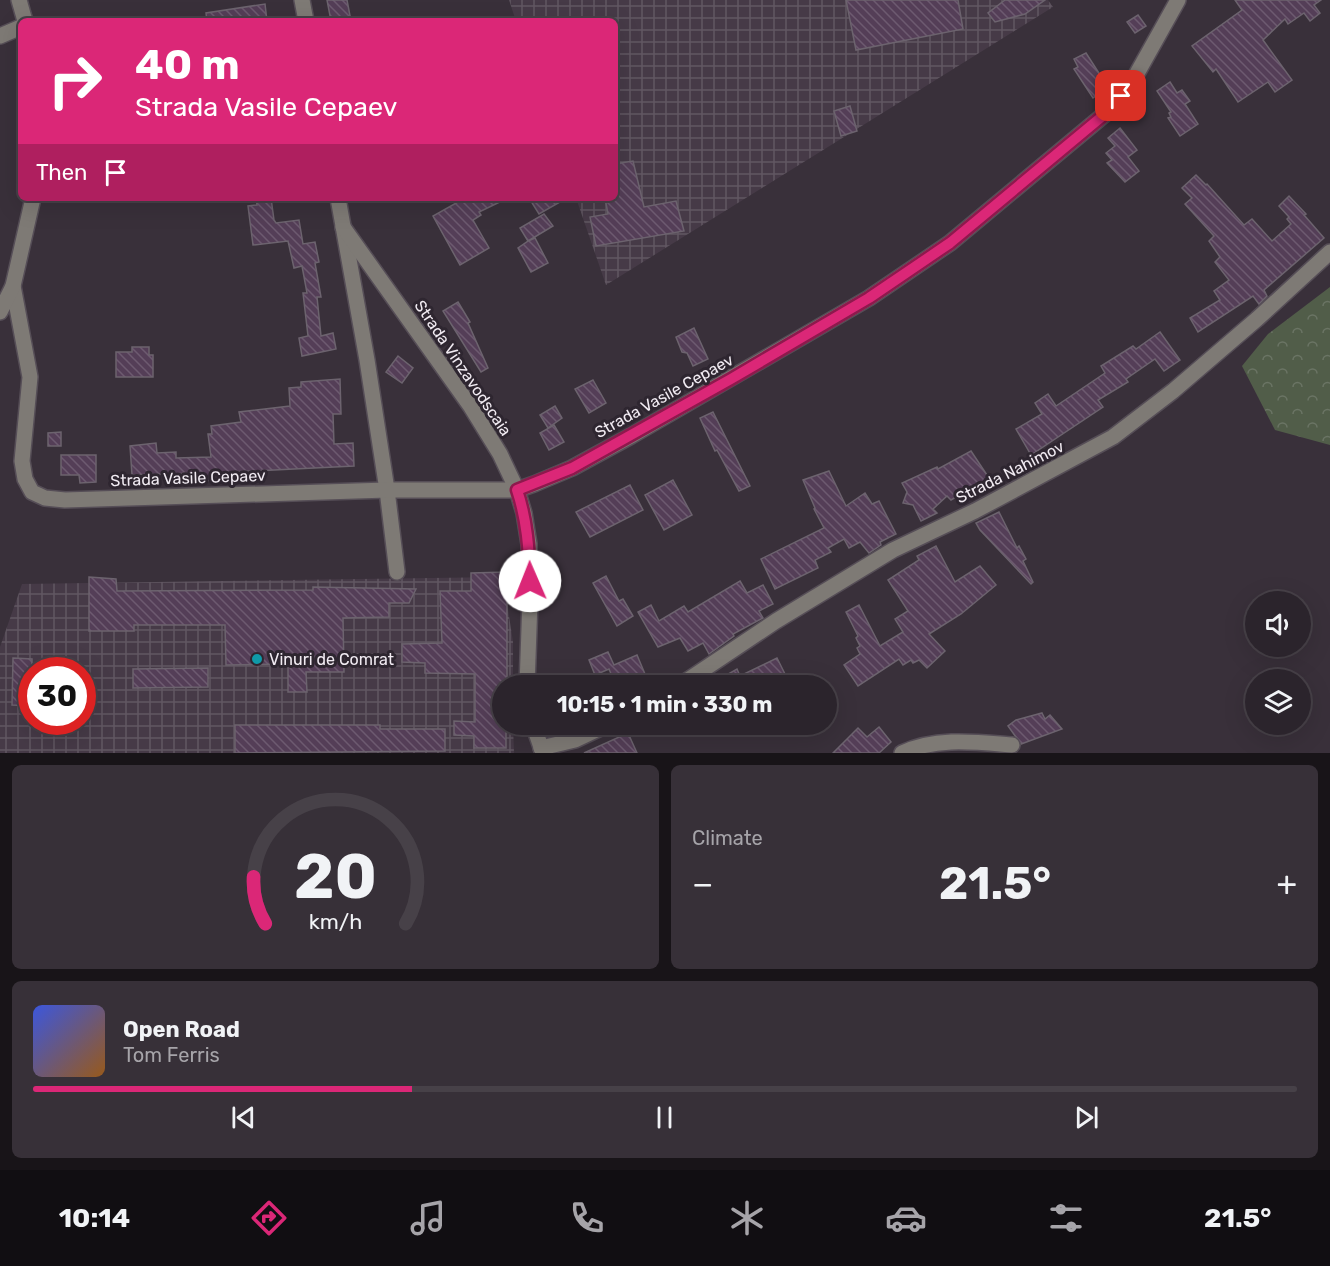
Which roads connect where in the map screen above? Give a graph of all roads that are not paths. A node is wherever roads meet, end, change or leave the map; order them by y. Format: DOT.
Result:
graph roads {
  1 [pos="19,0"];
  2 [pos="302,0"];
  3 [pos="1178,0"];
  4 [pos="24,18"];
  5 [pos="305,18"];
  6 [pos="18,28"];
  7 [pos="0,36"];
  8 [pos="32,201"];
  9 [pos="339,201"];
  10 [pos="343,227"];
  11 [pos="1330,252"];
  12 [pos="13,286"];
  13 [pos="0,312"];
  14 [pos="387,490"];
  15 [pos="517,490"];
  16 [pos="396,572"];
  17 [pos="527,675"];
  18 [pos="695,675"];
  19 [pos="537,735"];
  20 [pos="586,735"];
  21 [pos="1012,745"];
  22 [pos="542,751"];
  23 [pos="902,753"];
  1 -- 4 [label="street"];
  2 -- 5 [label="street"];
  3 -- 15 [label="street, Strada Vasile Cepaev"];
  6 -- 7 [label="street"];
  8 -- 12 [label="street"];
  9 -- 10 [label="street, Strada Vinzavodscaia"];
  10 -- 14 [label="street, Strada Vinzavodscaia"];
  10 -- 15 [label="street, Strada Vinzavodscaia"];
  11 -- 18 [label="street, Strada Nahimov"];
  12 -- 13 [label="street"];
  12 -- 14 [label="street, Strada Vasile Cepaev"];
  14 -- 15 [label="street, Strada Vasile Cepaev"];
  14 -- 16 [label="street, Strada Vinzavodscaia"];
  15 -- 17 [label="street, Strada Vinzavodscaia"];
  19 -- 22 [label="street"];
  20 -- 22 [label="street"];
  21 -- 23 [label="street"];
}
